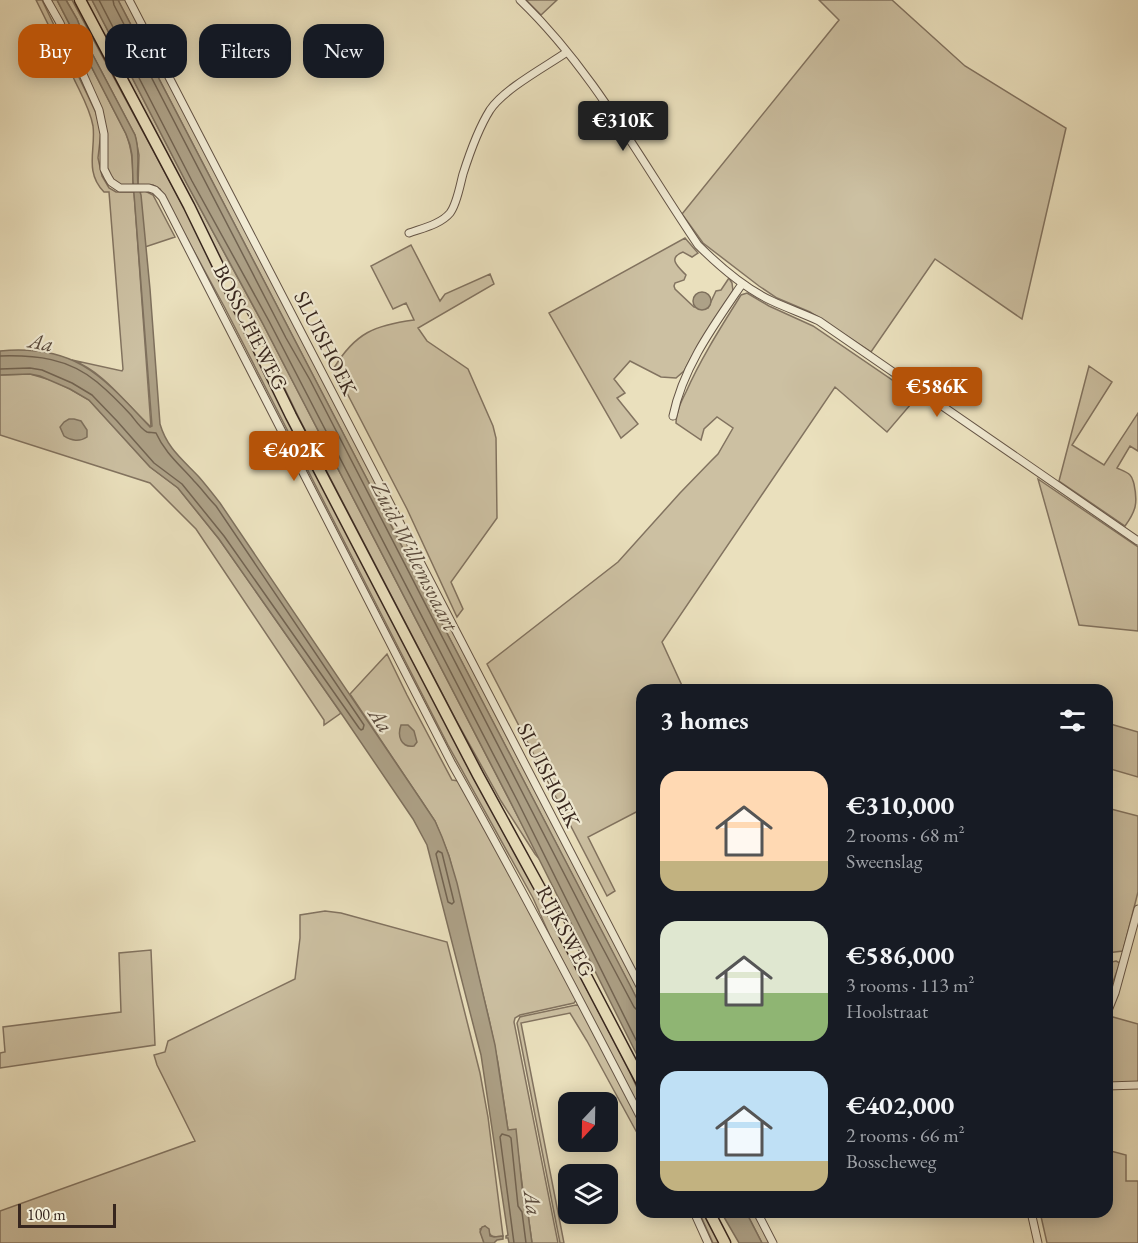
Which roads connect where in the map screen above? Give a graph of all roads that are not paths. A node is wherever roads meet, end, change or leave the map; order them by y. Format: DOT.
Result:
graph roads {
  1 [pos="47,0"];
  2 [pos="80,0"];
  3 [pos="129,0"];
  4 [pos="520,0"];
  5 [pos="567,52"];
  6 [pos="410,233"];
  7 [pos="742,284"];
  8 [pos="673,416"];
  9 [pos="1138,542"];
  10 [pos="462,743"];
  11 [pos="452,764"];
  12 [pos="1138,909"];
  13 [pos="636,978"];
  14 [pos="1113,998"];
  15 [pos="636,1071"];
  16 [pos="1138,1085"];
  17 [pos="1113,1086"];
  18 [pos="636,1108"];
  19 [pos="697,1218"];
  20 [pos="712,1218"];
  21 [pos="760,1218"];
  22 [pos="1032,1218"];
  23 [pos="708,1243"];
  24 [pos="725,1243"];
  25 [pos="773,1243"];
  26 [pos="1038,1243"];
  1 -- 11 [label="street, BOSSCHEWEG"];
  2 -- 10 [label="main road, BOSSCHEWEG"];
  3 -- 13 [label="street, SLUISHOEK"];
  4 -- 5 [label="street"];
  5 -- 6 [label="street"];
  5 -- 7 [label="street"];
  7 -- 8 [label="street"];
  7 -- 9 [label="street"];
  10 -- 15 [label="main road, RIJKSWEG"];
  11 -- 18 [label="street, RIJKSWEG"];
  12 -- 14 [label="street"];
  16 -- 17 [label="street"];
  19 -- 23 [label="street"];
  20 -- 24 [label="main road"];
  21 -- 25 [label="street"];
  22 -- 26 [label="street"];
}
